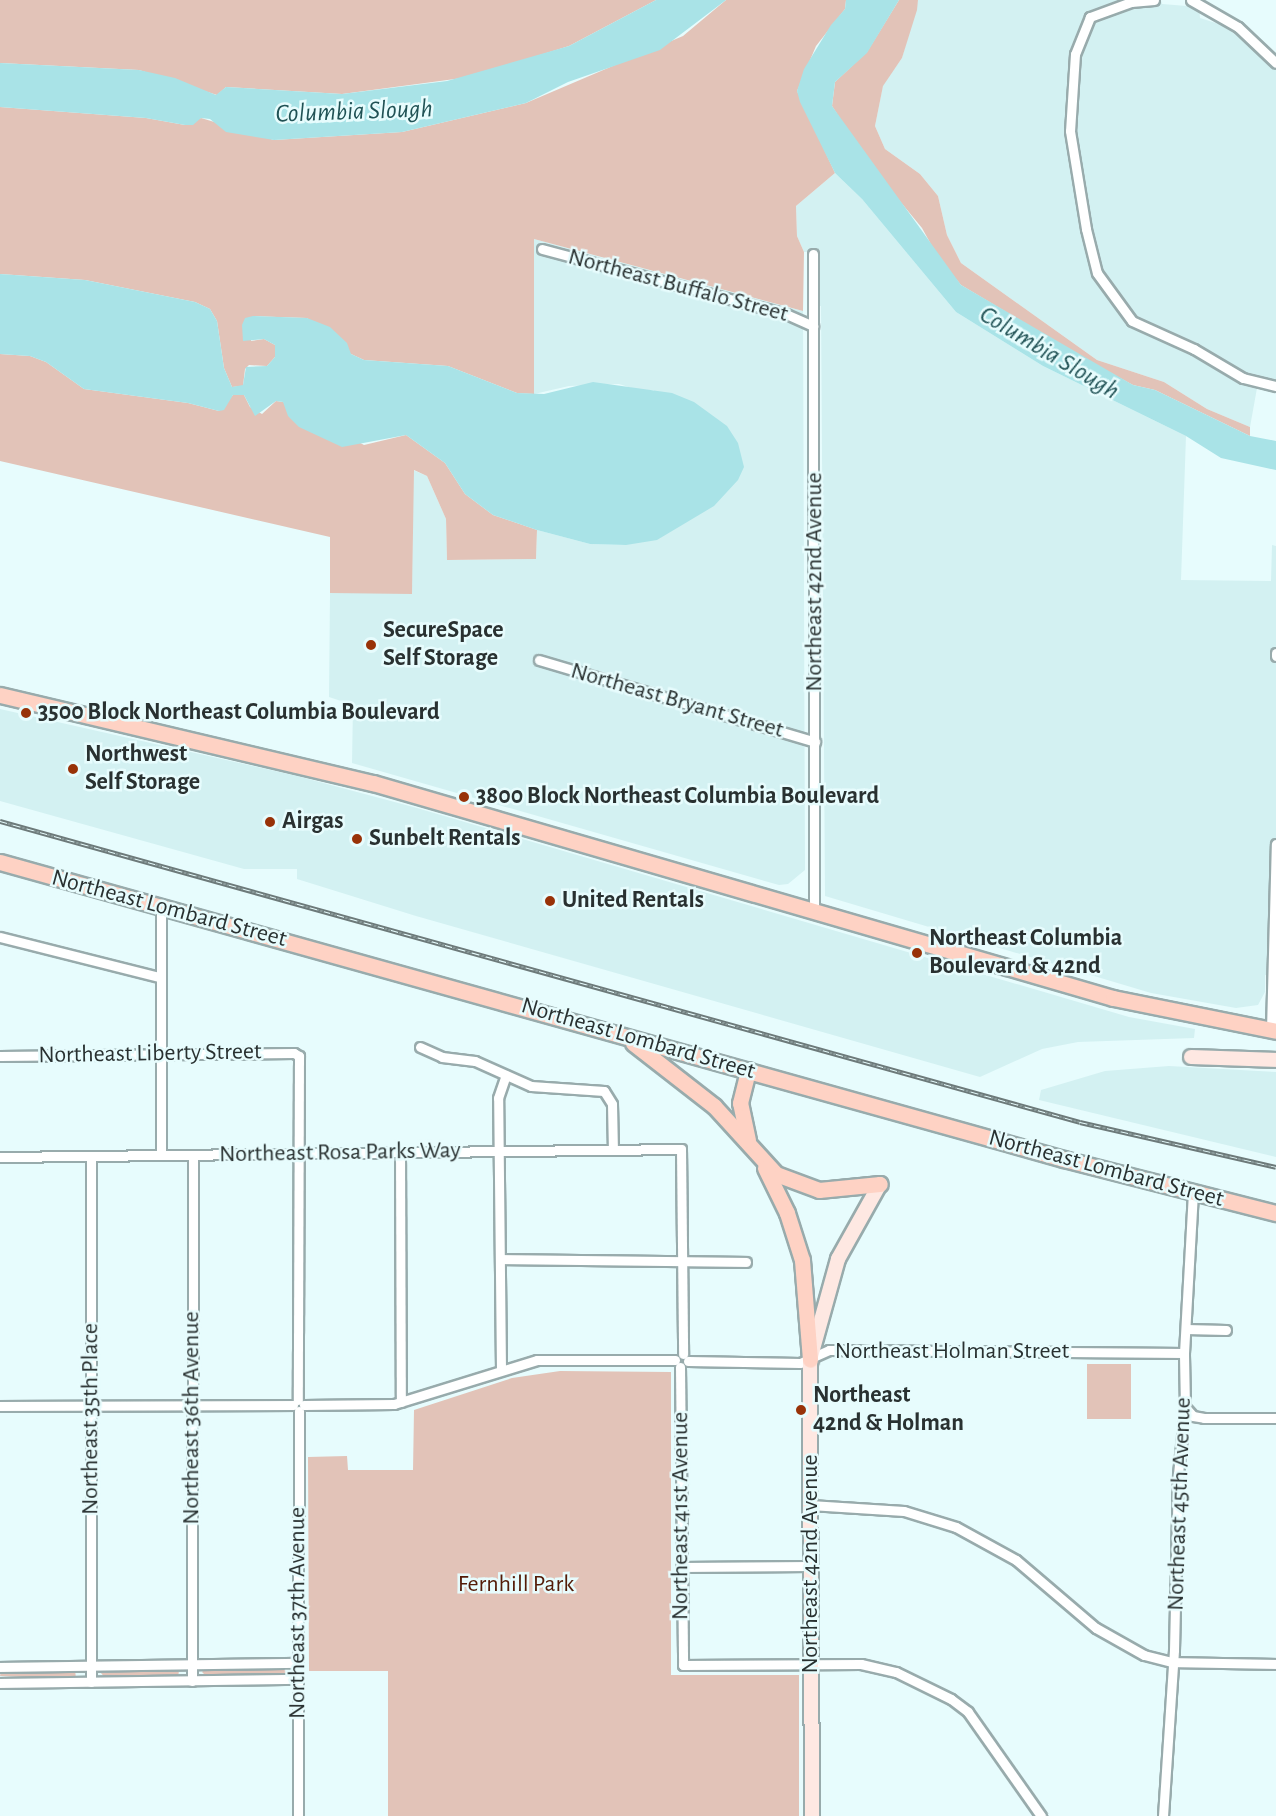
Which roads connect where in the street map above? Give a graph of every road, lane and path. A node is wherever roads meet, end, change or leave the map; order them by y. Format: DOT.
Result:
graph roads {
  1 [pos="1154,0"];
  2 [pos="1191,0"];
  3 [pos="1276,63"];
  4 [pos="542,249"];
  5 [pos="813,254"];
  6 [pos="813,326"];
  7 [pos="1276,386"];
  8 [pos="539,660"];
  9 [pos="0,695"];
  10 [pos="815,742"];
  11 [pos="1276,844"];
  12 [pos="0,862"];
  13 [pos="161,906"];
  14 [pos="814,910"];
  15 [pos="0,937"];
  16 [pos="159,977"];
  17 [pos="1274,1030"];
  18 [pos="623,1036"];
  19 [pos="420,1047"];
  20 [pos="160,1054"];
  21 [pos="0,1056"];
  22 [pos="299,1056"];
  23 [pos="1191,1057"];
  24 [pos="1276,1060"];
  25 [pos="748,1070"];
  26 [pos="506,1075"];
  27 [pos="681,1149"];
  28 [pos="613,1150"];
  29 [pos="498,1151"];
  30 [pos="400,1152"];
  31 [pos="299,1154"];
  32 [pos="161,1155"];
  33 [pos="192,1155"];
  34 [pos="91,1156"];
  35 [pos="758,1156"];
  36 [pos="0,1157"];
  37 [pos="880,1184"];
  38 [pos="1193,1193"];
  39 [pos="1276,1213"];
  40 [pos="500,1259"];
  41 [pos="681,1261"];
  42 [pos="746,1262"];
  43 [pos="1186,1329"];
  44 [pos="1226,1330"];
  45 [pos="1184,1353"];
  46 [pos="681,1360"];
  47 [pos="810,1360"];
  48 [pos="501,1369"];
  49 [pos="401,1402"];
  50 [pos="299,1405"];
  51 [pos="0,1406"];
  52 [pos="90,1406"];
  53 [pos="192,1406"];
  54 [pos="1185,1407"];
  55 [pos="1276,1418"];
  56 [pos="810,1504"];
  57 [pos="810,1566"];
  58 [pos="681,1568"];
  59 [pos="1172,1662"];
  60 [pos="298,1663"];
  61 [pos="192,1664"];
  62 [pos="1276,1664"];
  63 [pos="91,1665"];
  64 [pos="811,1665"];
  65 [pos="0,1667"];
  66 [pos="298,1679"];
  67 [pos="192,1681"];
  68 [pos="91,1682"];
  69 [pos="0,1683"];
  70 [pos="298,1816"];
  71 [pos="812,1816"];
  72 [pos="1041,1816"];
  73 [pos="1163,1816"];
  1 -- 7 [label="street"];
  2 -- 3 [label="street"];
  4 -- 6 [label="street, Northeast Buffalo Street"];
  5 -- 6 [label="street, Northeast 42nd Avenue"];
  6 -- 10 [label="street, Northeast 42nd Avenue"];
  8 -- 10 [label="street, Northeast Bryant Street"];
  9 -- 14 [label="main road"];
  10 -- 14 [label="street, Northeast 42nd Avenue"];
  11 -- 17 [label="street"];
  12 -- 13 [label="main road, Northeast Lombard Street"];
  13 -- 16 [label="street"];
  13 -- 18 [label="main road, Northeast Lombard Street"];
  14 -- 17 [label="main road"];
  15 -- 16 [label="street"];
  16 -- 20 [label="street"];
  18 -- 25 [label="main road, Northeast Lombard Street"];
  18 -- 35 [label="main road"];
  19 -- 26 [label="street"];
  20 -- 21 [label="street, Northeast Liberty Street"];
  20 -- 22 [label="street, Northeast Liberty Street"];
  20 -- 32 [label="street"];
  22 -- 31 [label="street, Northeast 37th Avenue"];
  23 -- 24 [label="street"];
  25 -- 35 [label="main road"];
  25 -- 38 [label="main road, Northeast Lombard Street"];
  26 -- 28 [label="street"];
  26 -- 29 [label="street"];
  27 -- 28 [label="street, Northeast Rosa Parks Way"];
  27 -- 41 [label="street, Northeast 41st Avenue"];
  28 -- 29 [label="street, Northeast Rosa Parks Way"];
  29 -- 30 [label="street, Northeast Rosa Parks Way"];
  29 -- 40 [label="street"];
  30 -- 31 [label="street, Northeast Rosa Parks Way"];
  30 -- 49 [label="street"];
  31 -- 33 [label="street, Northeast Rosa Parks Way"];
  31 -- 50 [label="street, Northeast 37th Avenue"];
  32 -- 33 [label="street, Northeast Rosa Parks Way"];
  32 -- 34 [label="street, Northeast Rosa Parks Way"];
  33 -- 53 [label="street, Northeast 36th Avenue"];
  34 -- 36 [label="street, Northeast Rosa Parks Way"];
  34 -- 52 [label="street, Northeast 35th Place"];
  35 -- 37 [label="main road"];
  35 -- 47 [label="main road"];
  37 -- 47 [label="street, Northeast 42nd Avenue"];
  38 -- 39 [label="main road, Northeast Lombard Street"];
  38 -- 43 [label="street, Northeast 45th Avenue"];
  40 -- 41 [label="street"];
  40 -- 48 [label="street"];
  41 -- 42 [label="street"];
  41 -- 46 [label="street, Northeast 41st Avenue"];
  43 -- 44 [label="street"];
  43 -- 45 [label="street, Northeast 45th Avenue"];
  45 -- 47 [label="street, Northeast Holman Street"];
  45 -- 54 [label="street, Northeast 45th Avenue"];
  46 -- 47 [label="street, Northeast Holman Street"];
  46 -- 48 [label="street, Northeast Holman Street"];
  46 -- 58 [label="street, Northeast 41st Avenue"];
  47 -- 56 [label="street, Northeast 42nd Avenue"];
  48 -- 49 [label="street, Northeast Holman Street"];
  49 -- 50 [label="street, Northeast Holman Street"];
  50 -- 53 [label="street, Northeast Holman Street"];
  50 -- 60 [label="street, Northeast 37th Avenue"];
  51 -- 52 [label="street, Northeast Holman Street"];
  52 -- 53 [label="street, Northeast Holman Street"];
  52 -- 63 [label="street, Northeast 35th Place"];
  53 -- 61 [label="street, Northeast 36th Avenue"];
  54 -- 55 [label="street"];
  54 -- 59 [label="street, Northeast 45th Avenue"];
  56 -- 57 [label="street, Northeast 42nd Avenue"];
  56 -- 59 [label="street"];
  57 -- 58 [label="street"];
  57 -- 64 [label="street, Northeast 42nd Avenue"];
  58 -- 64 [label="street, Northeast 41st Avenue"];
  59 -- 62 [label="street"];
  59 -- 73 [label="street, Northeast 45th Avenue"];
  60 -- 61 [label="street"];
  60 -- 66 [label="street, Northeast 37th Avenue"];
  61 -- 63 [label="street"];
  61 -- 67 [label="street, Northeast 36th Avenue"];
  63 -- 65 [label="street"];
  63 -- 68 [label="street, Northeast 35th Place"];
  64 -- 71 [label="street, Northeast 42nd Avenue"];
  64 -- 72 [label="street"];
  66 -- 67 [label="street"];
  66 -- 70 [label="street, Northeast 37th Avenue"];
  67 -- 68 [label="street"];
  68 -- 69 [label="street"];
}
